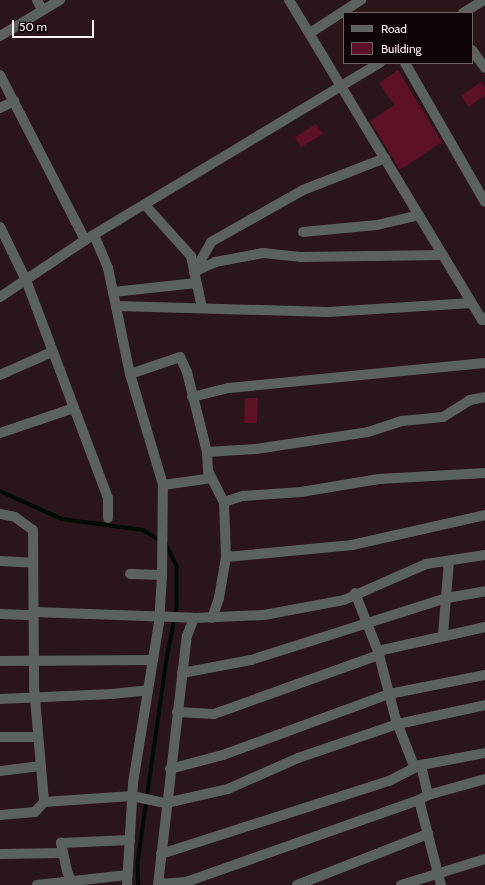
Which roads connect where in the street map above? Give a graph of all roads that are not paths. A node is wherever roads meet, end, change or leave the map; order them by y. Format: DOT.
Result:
graph roads {
  1 [pos="37,0"];
  2 [pos="60,0"];
  3 [pos="289,0"];
  4 [pos="362,0"];
  5 [pos="484,0"];
  6 [pos="42,10"];
  7 [pos="343,12"];
  8 [pos="343,12"];
  9 [pos="465,12"];
  10 [pos="310,33"];
  11 [pos="0,36"];
  12 [pos="473,51"];
  13 [pos="378,64"];
  14 [pos="406,64"];
  15 [pos="485,68"];
  16 [pos="0,75"];
  17 [pos="341,86"];
  18 [pos="14,101"];
  19 [pos="0,108"];
  20 [pos="385,158"];
  21 [pos="485,202"];
  22 [pos="145,205"];
  23 [pos="419,215"];
  24 [pos="0,228"];
  25 [pos="303,232"];
  26 [pos="89,238"];
  27 [pos="443,255"];
  28 [pos="194,272"];
  29 [pos="26,280"];
  30 [pos="197,284"];
  31 [pos="113,292"];
  32 [pos="0,297"];
  33 [pos="472,303"];
  34 [pos="116,306"];
  35 [pos="202,308"];
  36 [pos="484,321"];
  37 [pos="52,352"];
  38 [pos="485,363"];
  39 [pos="130,374"];
  40 [pos="0,375"];
  41 [pos="192,397"];
  42 [pos="485,397"];
  43 [pos="74,408"];
  44 [pos="0,433"];
  45 [pos="207,452"];
  46 [pos="485,473"];
  47 [pos="212,478"];
  48 [pos="163,485"];
  49 [pos="224,502"];
  50 [pos="0,514"];
  51 [pos="485,515"];
  52 [pos="108,518"];
  53 [pos="485,555"];
  54 [pos="226,557"];
  55 [pos="0,561"];
  56 [pos="449,561"];
  57 [pos="33,563"];
  58 [pos="130,574"];
  59 [pos="162,575"];
  60 [pos="485,591"];
  61 [pos="355,593"];
  62 [pos="447,598"];
  63 [pos="0,614"];
  64 [pos="34,614"];
  65 [pos="159,616"];
  66 [pos="194,618"];
  67 [pos="212,618"];
  68 [pos="367,623"];
  69 [pos="485,627"];
  70 [pos="443,635"];
  71 [pos="379,653"];
  72 [pos="34,660"];
  73 [pos="153,660"];
  74 [pos="0,661"];
  75 [pos="182,674"];
  76 [pos="485,676"];
  77 [pos="148,690"];
  78 [pos="389,694"];
  79 [pos="35,698"];
  80 [pos="0,699"];
  81 [pos="485,705"];
  82 [pos="177,712"];
  83 [pos="398,724"];
  84 [pos="0,737"];
  85 [pos="38,737"];
  86 [pos="485,753"];
  87 [pos="421,764"];
  88 [pos="41,766"];
  89 [pos="170,769"];
  90 [pos="0,771"];
  91 [pos="485,779"];
  92 [pos="132,796"];
  93 [pos="423,797"];
  94 [pos="44,802"];
  95 [pos="166,803"];
  96 [pos="0,815"];
  97 [pos="428,834"];
  98 [pos="130,840"];
  99 [pos="63,853"];
  100 [pos="0,854"];
  101 [pos="161,854"];
  102 [pos="485,859"];
  103 [pos="438,872"];
  104 [pos="127,880"];
  105 [pos="71,883"];
  106 [pos="158,884"];
  107 [pos="37,885"];
  108 [pos="298,885"];
  109 [pos="401,885"];
  110 [pos="441,885"];
  1 -- 6 [label="street"];
  2 -- 6 [label="street"];
  3 -- 10 [label="street"];
  4 -- 8 [label="street"];
  5 -- 9 [label="street"];
  6 -- 11 [label="street"];
  7 -- 10 [label="street"];
  10 -- 17 [label="street"];
  12 -- 15 [label="street"];
  13 -- 17 [label="street"];
  14 -- 21 [label="street"];
  16 -- 18 [label="street"];
  17 -- 20 [label="street"];
  17 -- 22 [label="street"];
  18 -- 19 [label="street"];
  18 -- 26 [label="street"];
  20 -- 23 [label="street"];
  20 -- 28 [label="street"];
  22 -- 26 [label="street"];
  22 -- 28 [label="street"];
  23 -- 25 [label="street"];
  23 -- 27 [label="street"];
  24 -- 29 [label="street"];
  26 -- 29 [label="street"];
  26 -- 31 [label="street"];
  27 -- 28 [label="street"];
  27 -- 33 [label="street"];
  28 -- 30 [label="street"];
  29 -- 32 [label="street"];
  29 -- 37 [label="street"];
  30 -- 31 [label="street"];
  30 -- 35 [label="street"];
  31 -- 34 [label="street"];
  33 -- 35 [label="street"];
  33 -- 36 [label="street"];
  34 -- 35 [label="street"];
  34 -- 39 [label="street"];
  37 -- 40 [label="street"];
  37 -- 43 [label="street"];
  38 -- 41 [label="street"];
  39 -- 41 [label="street"];
  39 -- 48 [label="street"];
  41 -- 45 [label="street"];
  42 -- 45 [label="street"];
  43 -- 44 [label="street"];
  43 -- 52 [label="street"];
  45 -- 47 [label="street"];
  46 -- 49 [label="street"];
  47 -- 48 [label="street"];
  47 -- 49 [label="street"];
  48 -- 59 [label="street"];
  49 -- 54 [label="street"];
  50 -- 57 [label="street"];
  51 -- 54 [label="street"];
  53 -- 56 [label="street"];
  54 -- 67 [label="street"];
  55 -- 57 [label="street"];
  56 -- 61 [label="street"];
  56 -- 62 [label="street"];
  57 -- 64 [label="street"];
  58 -- 59 [label="street"];
  59 -- 65 [label="street"];
  60 -- 62 [label="street"];
  61 -- 67 [label="street"];
  61 -- 68 [label="street"];
  62 -- 68 [label="street"];
  62 -- 70 [label="street"];
  63 -- 64 [label="street"];
  64 -- 65 [label="street"];
  64 -- 72 [label="street"];
  65 -- 66 [label="street"];
  65 -- 73 [label="street"];
  66 -- 67 [label="street"];
  66 -- 75 [label="street"];
  68 -- 71 [label="street"];
  68 -- 75 [label="street"];
  69 -- 70 [label="street"];
  70 -- 71 [label="street"];
  71 -- 78 [label="street"];
  71 -- 82 [label="street"];
  72 -- 73 [label="street"];
  72 -- 74 [label="street"];
  72 -- 79 [label="street"];
  73 -- 77 [label="street"];
  75 -- 82 [label="street"];
  76 -- 78 [label="street"];
  77 -- 79 [label="street"];
  77 -- 92 [label="street"];
  78 -- 83 [label="street"];
  78 -- 89 [label="street"];
  79 -- 80 [label="street"];
  79 -- 85 [label="street"];
  81 -- 83 [label="street"];
  82 -- 89 [label="street"];
  83 -- 87 [label="street"];
  83 -- 95 [label="street"];
  84 -- 85 [label="street"];
  85 -- 88 [label="street"];
  86 -- 87 [label="street"];
  87 -- 93 [label="street"];
  87 -- 101 [label="street"];
  88 -- 90 [label="street"];
  88 -- 94 [label="street"];
  89 -- 95 [label="street"];
  91 -- 93 [label="street"];
  92 -- 94 [label="street"];
  92 -- 95 [label="street"];
  92 -- 98 [label="street"];
  93 -- 97 [label="street"];
  93 -- 106 [label="street"];
  94 -- 96 [label="street"];
  95 -- 101 [label="street"];
  97 -- 103 [label="street"];
  97 -- 108 [label="street"];
  98 -- 99 [label="street"];
  98 -- 104 [label="street"];
  99 -- 100 [label="street"];
  99 -- 105 [label="street"];
  101 -- 106 [label="street"];
  102 -- 103 [label="street"];
  103 -- 109 [label="street"];
  103 -- 110 [label="street"];
  104 -- 105 [label="street"];
  105 -- 107 [label="street"];
}
